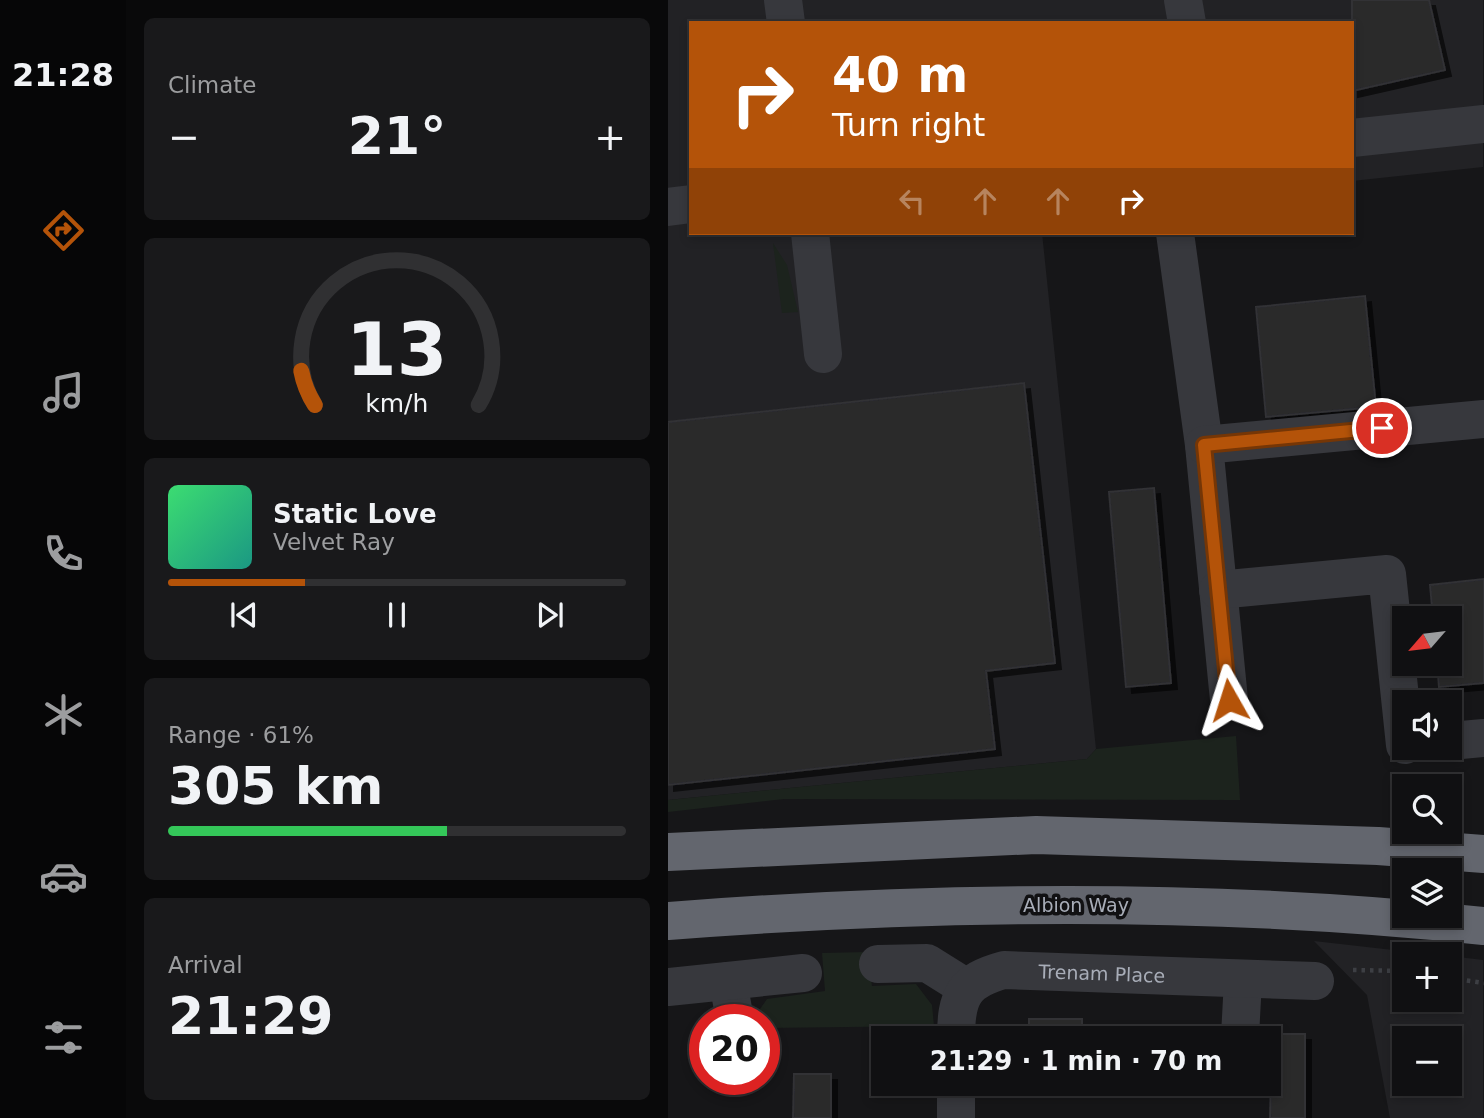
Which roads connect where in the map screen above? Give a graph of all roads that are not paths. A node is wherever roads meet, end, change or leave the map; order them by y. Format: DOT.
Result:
graph roads {
  1 [pos="783,0"];
  2 [pos="1183,0"];
  3 [pos="786,21"];
  4 [pos="1187,21"];
  5 [pos="1484,124"];
  6 [pos="1354,138"];
  7 [pos="689,204"];
  8 [pos="668,207"];
  9 [pos="810,235"];
  10 [pos="1175,235"];
  11 [pos="823,354"];
  12 [pos="1484,419"];
  13 [pos="1204,445"];
  14 [pos="1218,590"];
  15 [pos="1399,690"];
  16 [pos="1229,700"];
  17 [pos="1484,737"];
  18 [pos="1462,740"];
  19 [pos="668,852"];
  20 [pos="1484,854"];
  21 [pos="668,921"];
  22 [pos="1484,926"];
  23 [pos="878,964"];
  24 [pos="803,973"];
  25 [pos="1243,980"];
  26 [pos="728,981"];
  27 [pos="1315,981"];
  28 [pos="668,987"];
  29 [pos="967,988"];
  30 [pos="732,1004"];
  31 [pos="957,1026"];
  32 [pos="1241,1026"];
  33 [pos="956,1096"];
  34 [pos="956,1118"];
  1 -- 3 [label="street"];
  2 -- 4 [label="street"];
  5 -- 6 [label="street"];
  7 -- 8 [label="street"];
  9 -- 11 [label="street"];
  10 -- 13 [label="street"];
  12 -- 13 [label="street"];
  13 -- 14 [label="street"];
  14 -- 15 [label="street"];
  14 -- 16 [label="street"];
  17 -- 18 [label="street"];
  19 -- 20 [label="highway"];
  21 -- 22 [label="highway, Albion Way"];
  23 -- 29 [label="street"];
  24 -- 26 [label="street"];
  25 -- 27 [label="street, Trenam Place"];
  25 -- 29 [label="street, Trenam Place"];
  25 -- 32 [label="street"];
  26 -- 28 [label="street"];
  26 -- 30 [label="street"];
  29 -- 31 [label="street"];
  33 -- 34 [label="street"];
}
